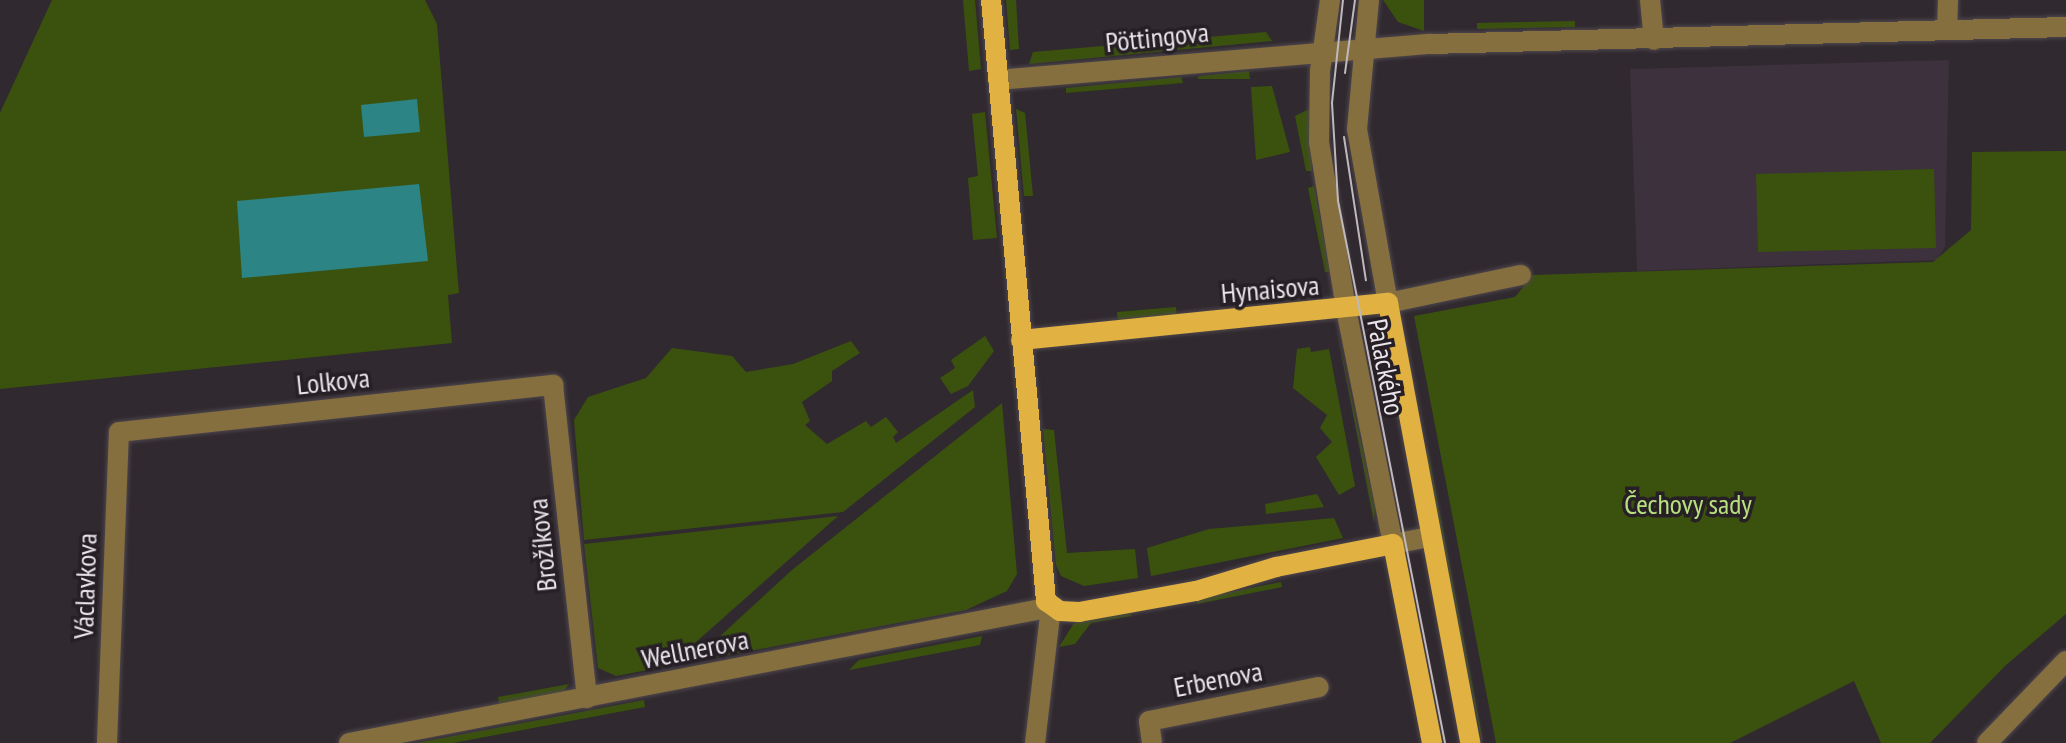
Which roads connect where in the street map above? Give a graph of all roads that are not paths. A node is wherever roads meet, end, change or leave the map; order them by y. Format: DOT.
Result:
graph roads {
  1 [pos="991,0"];
  2 [pos="1330,0"];
  3 [pos="1369,0"];
  4 [pos="1650,0"];
  5 [pos="1948,0"];
  6 [pos="2066,27"];
  7 [pos="1947,30"];
  8 [pos="1654,40"];
  9 [pos="1362,49"];
  10 [pos="1322,51"];
  11 [pos="998,80"];
  12 [pos="1521,275"];
  13 [pos="1388,303"];
  14 [pos="1346,309"];
  15 [pos="1021,340"];
  16 [pos="553,385"];
  17 [pos="119,432"];
  18 [pos="1430,537"];
  19 [pos="1393,544"];
  20 [pos="1051,607"];
  21 [pos="2066,661"];
  22 [pos="1319,687"];
  23 [pos="587,698"];
  24 [pos="107,743"];
  25 [pos="349,743"];
  26 [pos="1035,743"];
  27 [pos="1152,743"];
  28 [pos="1432,743"];
  29 [pos="1470,743"];
  30 [pos="1987,743"];
  1 -- 11 [label="main road"];
  2 -- 10 [label="street, Palackého"];
  3 -- 9 [label="street, Palackého"];
  4 -- 8 [label="street"];
  5 -- 7 [label="street"];
  6 -- 7 [label="street, Pöttingova"];
  7 -- 8 [label="street, Pöttingova"];
  8 -- 9 [label="street, Pöttingova"];
  9 -- 10 [label="street, Pöttingova"];
  9 -- 13 [label="street, Palackého"];
  10 -- 11 [label="street, Pöttingova"];
  10 -- 14 [label="street, Palackého"];
  11 -- 15 [label="main road"];
  12 -- 13 [label="street, Hynaisova"];
  13 -- 14 [label="main road, Hynaisova"];
  13 -- 18 [label="main road, Palackého"];
  14 -- 15 [label="main road, Hynaisova"];
  14 -- 19 [label="street, Palackého"];
  15 -- 20 [label="main road"];
  16 -- 17 [label="street, Lolkova"];
  16 -- 23 [label="street, Brožíkova"];
  17 -- 24 [label="street, Václavkova"];
  18 -- 19 [label="street"];
  18 -- 29 [label="main road, Palackého"];
  19 -- 20 [label="main road, Wellnerova"];
  19 -- 28 [label="main road, Palackého"];
  20 -- 23 [label="street, Wellnerova"];
  20 -- 26 [label="street"];
  21 -- 30 [label="street"];
  22 -- 27 [label="street, Erbenova"];
  23 -- 25 [label="street, Wellnerova"];
}
